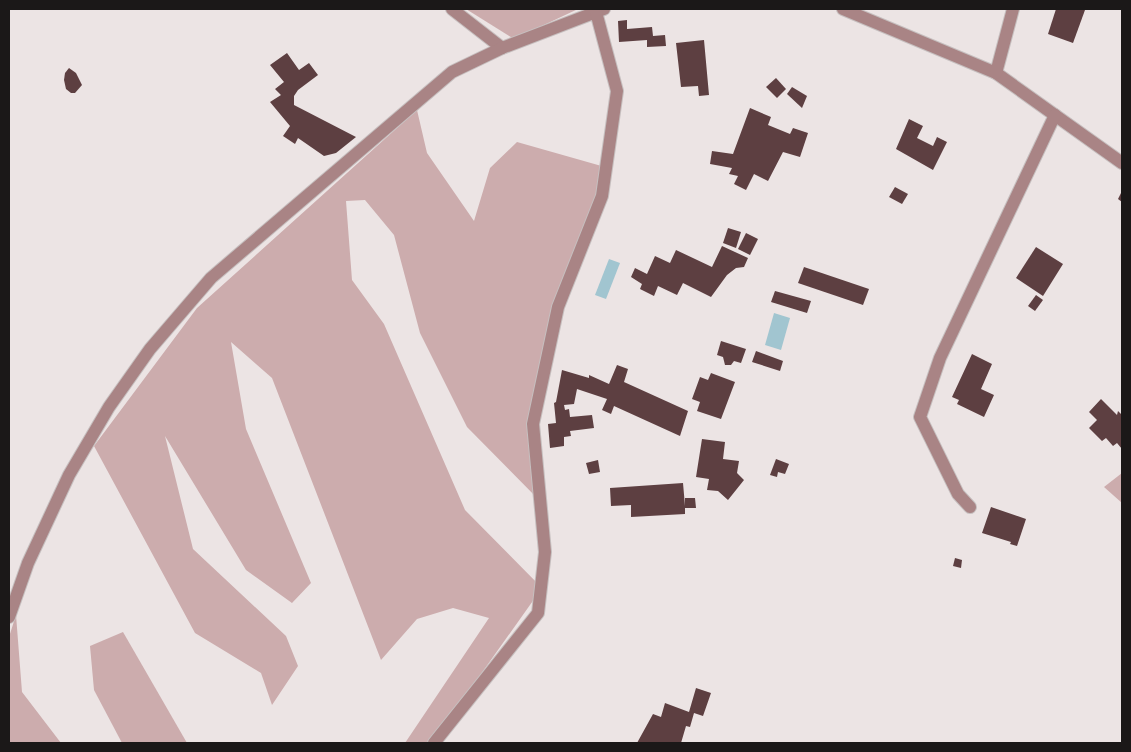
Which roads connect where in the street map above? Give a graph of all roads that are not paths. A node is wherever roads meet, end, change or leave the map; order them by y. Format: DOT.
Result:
graph roads {
  1 [pos="452,9"];
  2 [pos="843,9"];
  3 [pos="1013,9"];
  4 [pos="600,11"];
  5 [pos="502,48"];
  6 [pos="996,73"];
  7 [pos="1055,115"];
  8 [pos="1122,163"];
  9 [pos="970,507"];
  10 [pos="9,617"];
  11 [pos="434,743"];
  1 -- 5 [label="street"];
  2 -- 6 [label="street"];
  3 -- 6 [label="street"];
  4 -- 5 [label="street"];
  4 -- 11 [label="street"];
  5 -- 10 [label="street"];
  6 -- 7 [label="street"];
  7 -- 8 [label="street"];
  7 -- 9 [label="street"];
}
